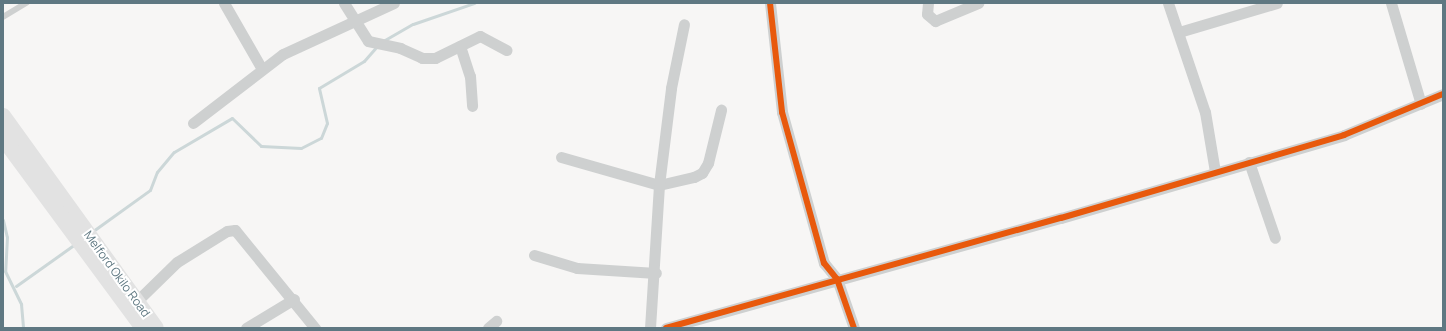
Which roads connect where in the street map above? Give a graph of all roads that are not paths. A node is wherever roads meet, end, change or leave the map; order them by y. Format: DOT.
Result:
graph roads {
  1 [pos="26,3"];
  2 [pos="224,3"];
  3 [pos="344,3"];
  4 [pos="394,3"];
  5 [pos="770,3"];
  6 [pos="928,3"];
  7 [pos="978,3"];
  8 [pos="1168,3"];
  9 [pos="1277,3"];
  10 [pos="1391,3"];
  11 [pos="3,17"];
  12 [pos="355,22"];
  13 [pos="684,24"];
  14 [pos="1179,32"];
  15 [pos="460,46"];
  16 [pos="506,50"];
  17 [pos="262,69"];
  18 [pos="1443,94"];
  19 [pos="1421,104"];
  20 [pos="472,106"];
  21 [pos="721,110"];
  22 [pos="3,116"];
  23 [pos="193,124"];
  24 [pos="3,138"];
  25 [pos="561,157"];
  26 [pos="1249,162"];
  27 [pos="1215,172"];
  28 [pos="660,185"];
  29 [pos="73,223"];
  30 [pos="1275,238"];
  31 [pos="534,255"];
  32 [pos="100,259"];
  33 [pos="656,273"];
  34 [pos="837,279"];
  35 [pos="294,299"];
  36 [pos="138,300"];
  37 [pos="143,328"];
  38 [pos="156,328"];
  39 [pos="246,328"];
  40 [pos="315,328"];
  41 [pos="650,328"];
  42 [pos="666,328"];
  43 [pos="854,328"];
  1 -- 11 [label="lane"];
  2 -- 17 [label="street"];
  3 -- 12 [label="street"];
  4 -- 12 [label="street"];
  5 -- 34 [label="street"];
  6 -- 7 [label="street"];
  8 -- 14 [label="street"];
  9 -- 14 [label="street"];
  10 -- 19 [label="street"];
  12 -- 15 [label="street"];
  12 -- 17 [label="street"];
  13 -- 28 [label="street"];
  14 -- 27 [label="street"];
  15 -- 16 [label="street"];
  15 -- 20 [label="street"];
  17 -- 23 [label="street"];
  18 -- 19 [label="street"];
  19 -- 26 [label="street"];
  21 -- 28 [label="street"];
  22 -- 29 [label="main road"];
  24 -- 29 [label="main road"];
  25 -- 28 [label="street"];
  26 -- 27 [label="street"];
  26 -- 30 [label="street"];
  27 -- 34 [label="street"];
  28 -- 33 [label="street"];
  29 -- 32 [label="main road, Melford Okilo Road"];
  31 -- 33 [label="street"];
  32 -- 36 [label="main road, Melford Okilo Road"];
  32 -- 37 [label="main road, Melford Okilo Road"];
  33 -- 41 [label="street"];
  34 -- 42 [label="street"];
  34 -- 43 [label="street"];
  35 -- 36 [label="street"];
  35 -- 39 [label="street"];
  35 -- 40 [label="street"];
  36 -- 38 [label="main road, Melford Okilo Road"];
}
